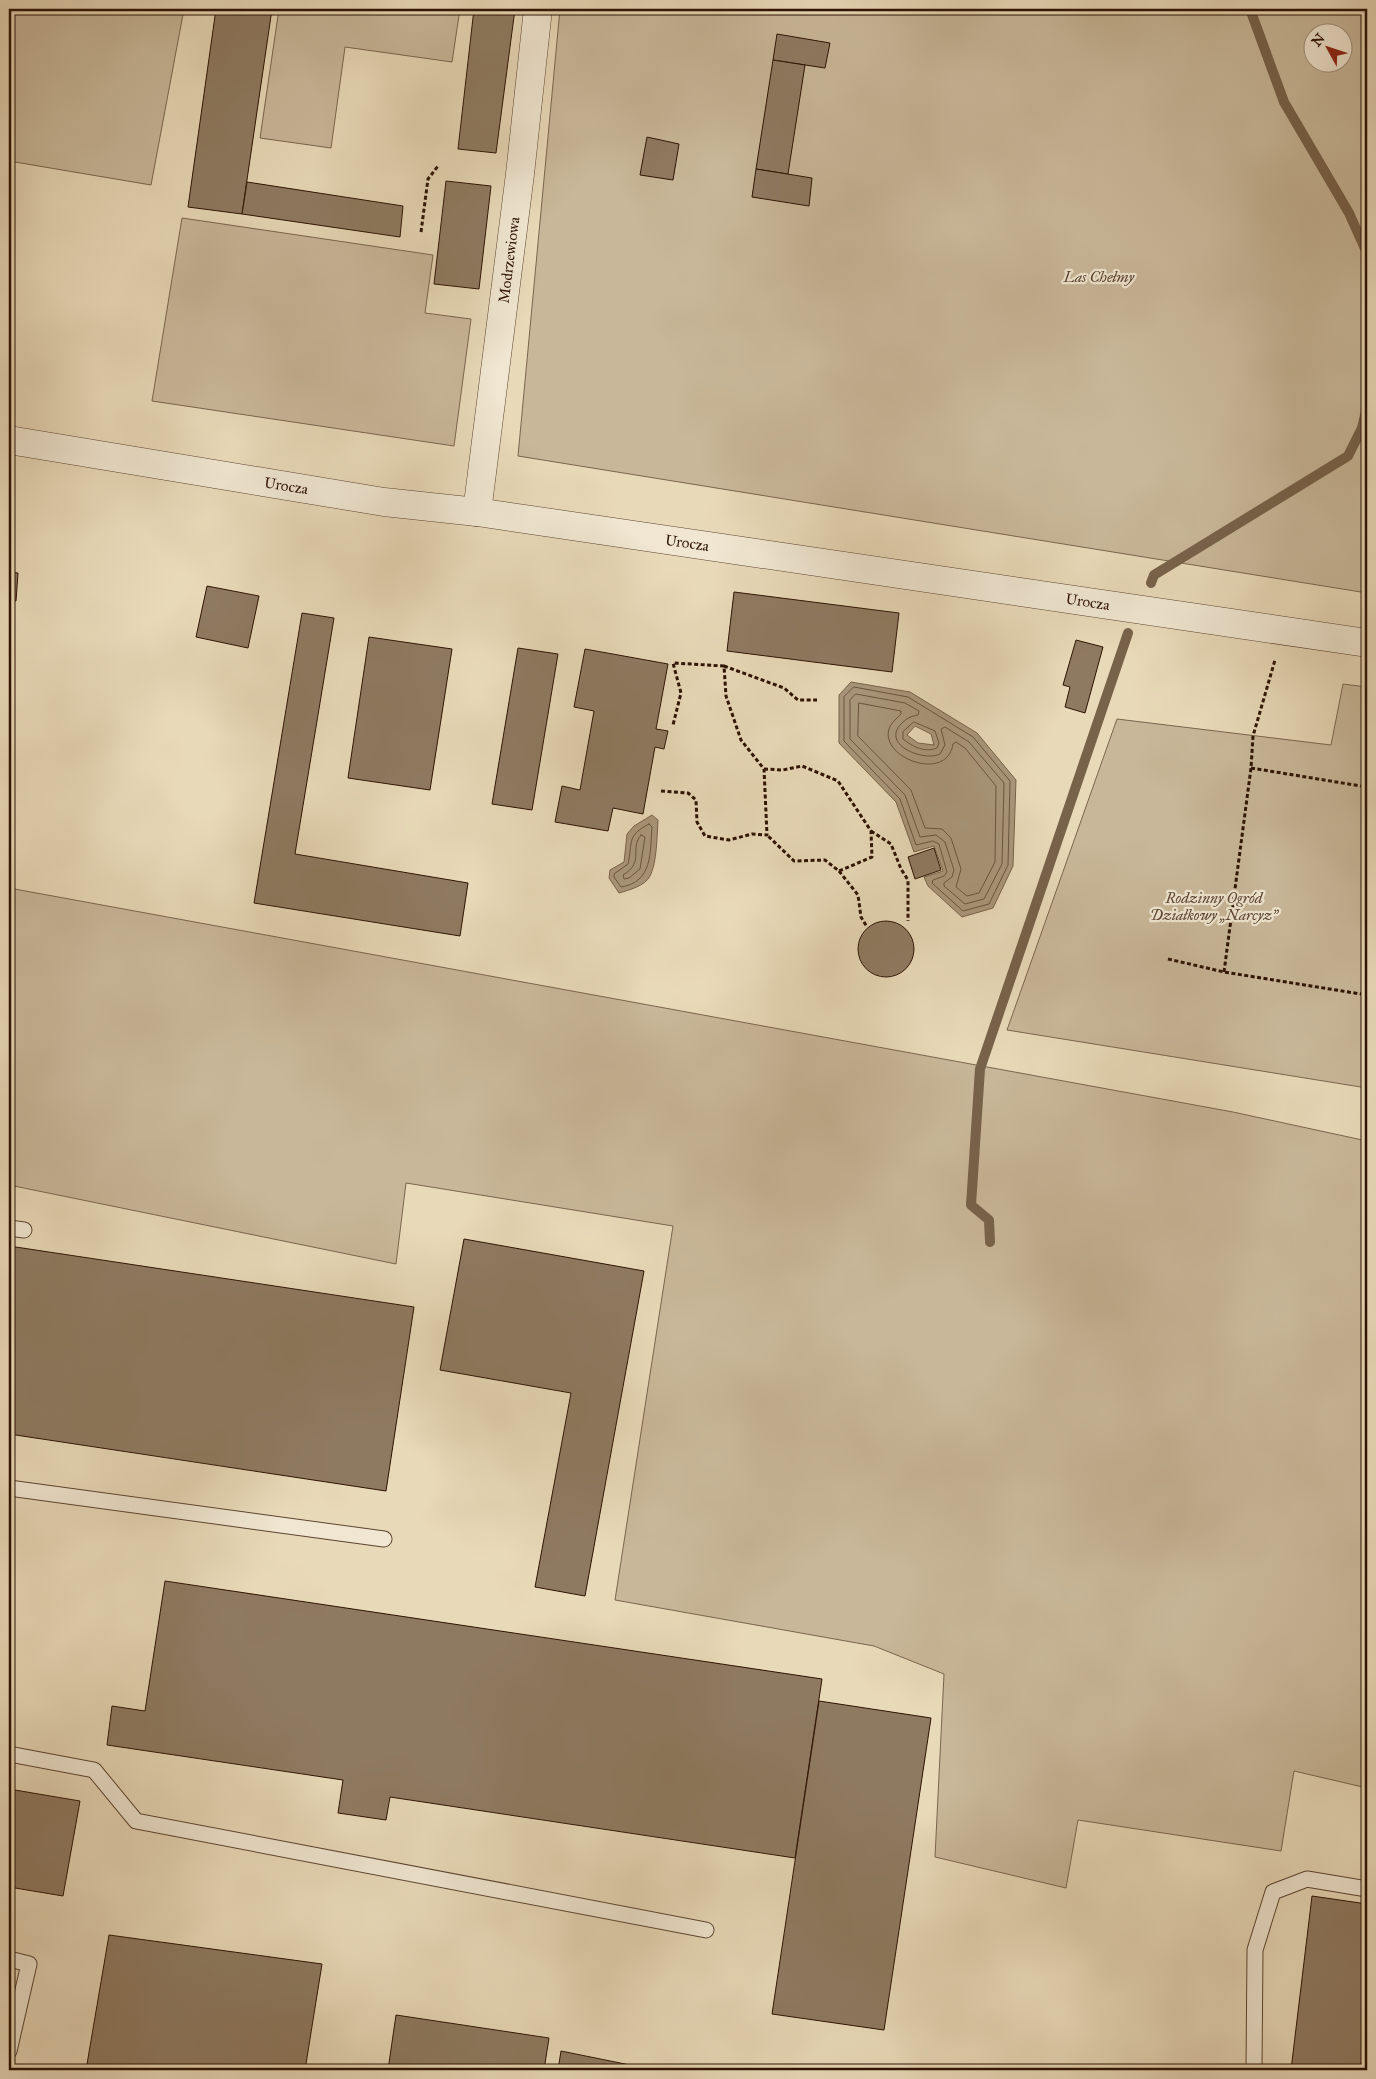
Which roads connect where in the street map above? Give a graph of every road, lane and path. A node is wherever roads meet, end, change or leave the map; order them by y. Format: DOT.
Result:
graph roads {
  1 [pos="538,9"];
  2 [pos="438,166"];
  3 [pos="421,232"];
  4 [pos="9,440"];
  5 [pos="477,512"];
  6 [pos="1283,630"];
  7 [pos="1367,643"];
  8 [pos="724,666"];
  9 [pos="817,700"];
  10 [pos="673,726"];
  11 [pos="1251,768"];
  12 [pos="764,769"];
  13 [pos="1367,787"];
  14 [pos="661,790"];
  15 [pos="871,831"];
  16 [pos="767,835"];
  17 [pos="839,872"];
  18 [pos="908,920"];
  19 [pos="867,927"];
  20 [pos="1168,959"];
  21 [pos="1224,972"];
  22 [pos="1367,995"];
  23 [pos="9,1488"];
  24 [pos="384,1539"];
  25 [pos="9,1754"];
  26 [pos="1367,1889"];
  27 [pos="706,1930"];
  28 [pos="9,1959"];
  29 [pos="9,2050"];
  30 [pos="1254,2070"];
  1 -- 5 [label="street, Modrzewiowa"];
  2 -- 3 [label="path"];
  4 -- 5 [label="street, Urocza"];
  5 -- 6 [label="street, Urocza"];
  6 -- 7 [label="street, Urocza"];
  6 -- 11 [label="path"];
  8 -- 9 [label="path"];
  8 -- 10 [label="path"];
  8 -- 12 [label="path"];
  11 -- 13 [label="path"];
  11 -- 21 [label="path"];
  12 -- 15 [label="path"];
  12 -- 16 [label="path"];
  14 -- 16 [label="path"];
  15 -- 17 [label="path"];
  15 -- 18 [label="path"];
  16 -- 17 [label="path"];
  17 -- 19 [label="path"];
  20 -- 21 [label="path"];
  21 -- 22 [label="path"];
  23 -- 24 [label="lane"];
  25 -- 27 [label="lane"];
  26 -- 30 [label="lane"];
  28 -- 29 [label="lane"];
}
